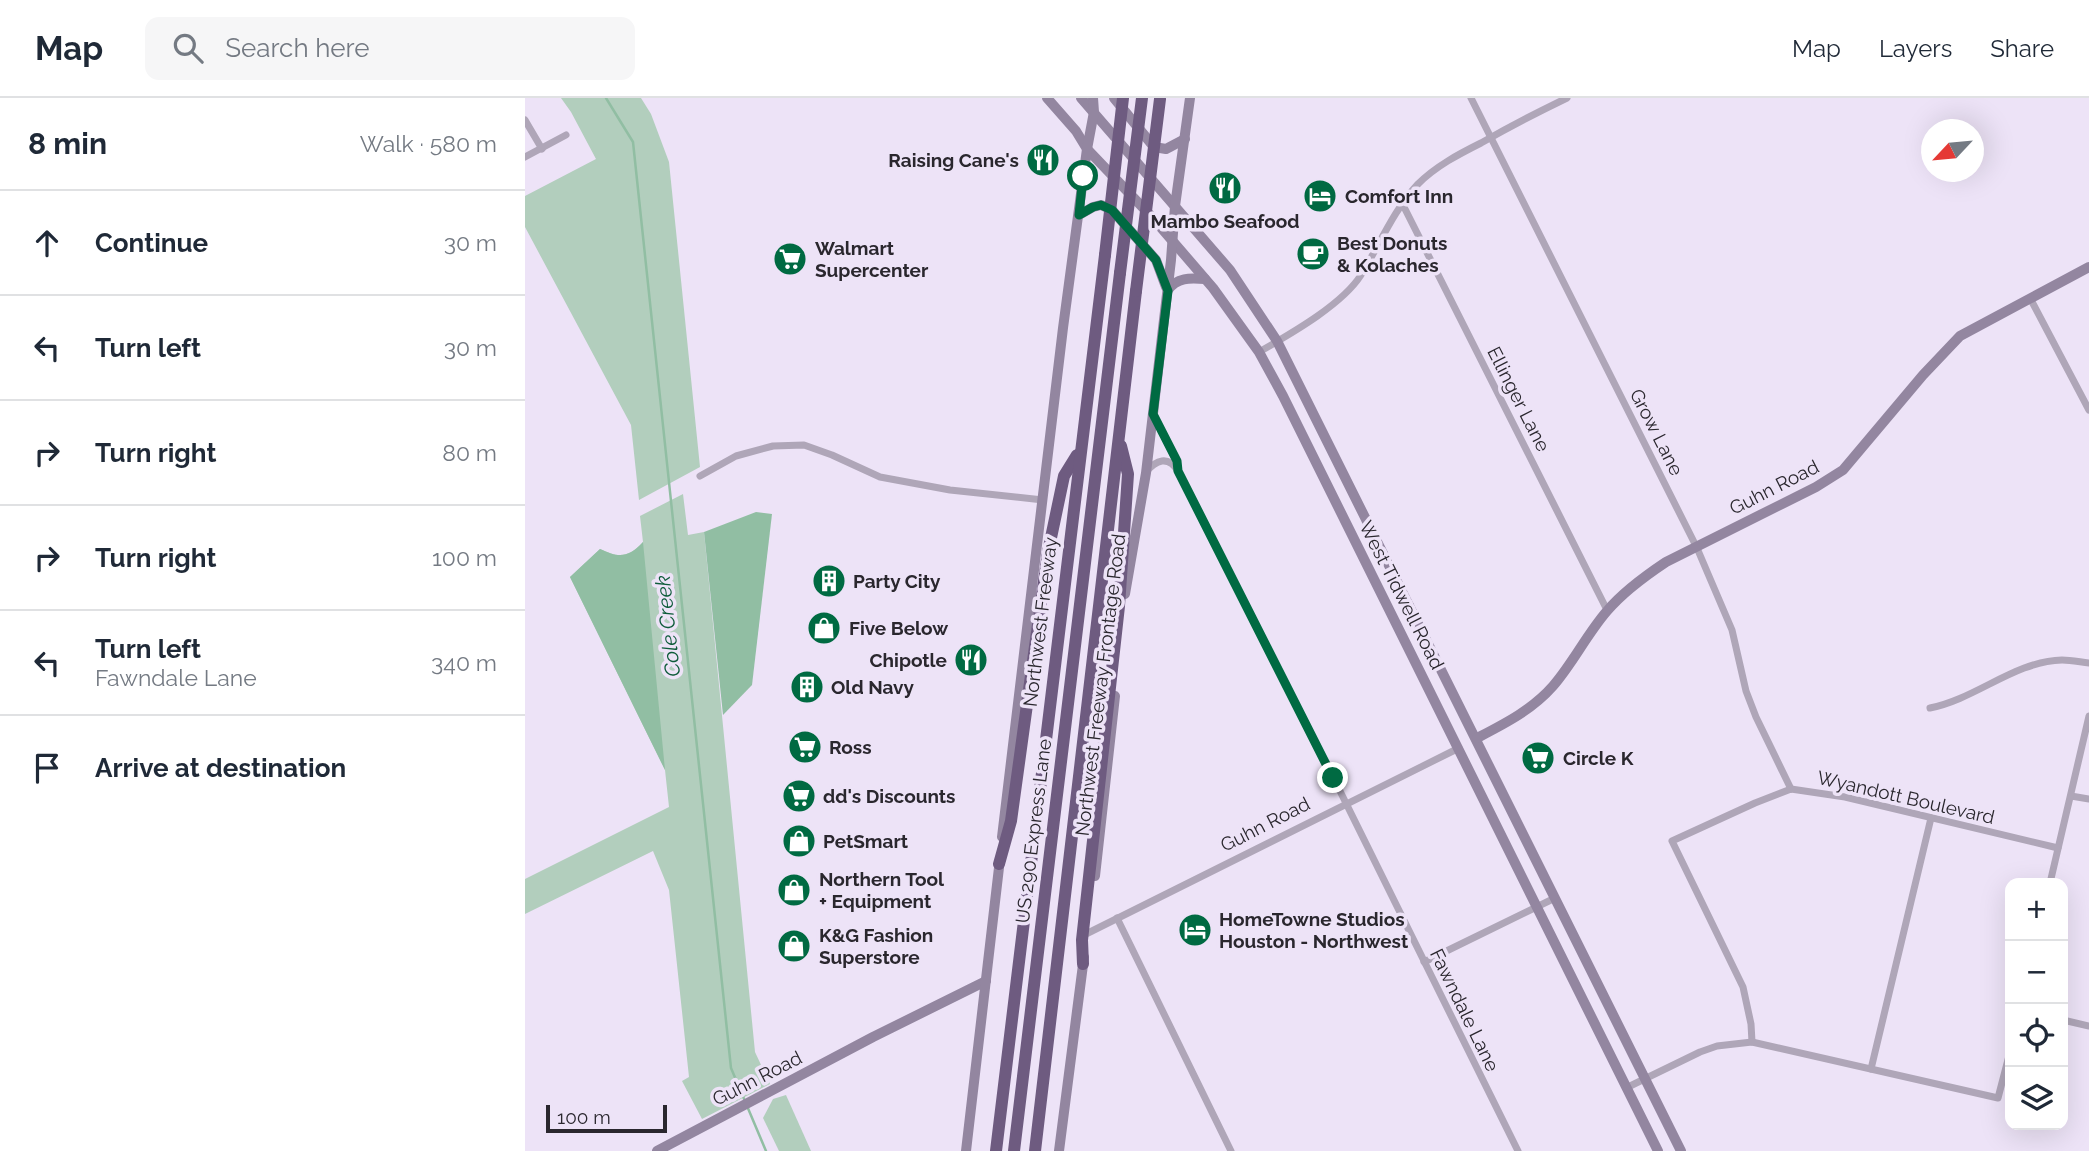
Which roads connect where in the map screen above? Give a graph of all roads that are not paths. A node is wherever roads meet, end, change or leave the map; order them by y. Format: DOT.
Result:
graph roads {
  1 [pos="1047,98"];
  2 [pos="1081,98"];
  3 [pos="1093,98"];
  4 [pos="1114,98"];
  5 [pos="1123,98"];
  6 [pos="1142,98"];
  7 [pos="1190,98"];
  8 [pos="1472,98"];
  9 [pos="1567,98"];
  10 [pos="1160,99"];
  11 [pos="1094,112"];
  12 [pos="525,120"];
  13 [pos="566,135"];
  14 [pos="1490,137"];
  15 [pos="1185,139"];
  16 [pos="542,149"];
  17 [pos="1087,149"];
  18 [pos="525,157"];
  19 [pos="1402,203"];
  20 [pos="1175,206"];
  21 [pos="1079,215"];
  22 [pos="1173,242"];
  23 [pos="2089,267"];
  24 [pos="1205,279"];
  25 [pos="1168,291"];
  26 [pos="2030,298"];
  27 [pos="1277,341"];
  28 [pos="1259,352"];
  29 [pos="2089,410"];
  30 [pos="1153,414"];
  31 [pos="1119,435"];
  32 [pos="1080,449"];
  33 [pos="1178,471"];
  34 [pos="1343,472"];
  35 [pos="1146,473"];
  36 [pos="700,476"];
  37 [pos="1325,479"];
  38 [pos="1043,500"];
  39 [pos="1697,548"];
  40 [pos="1410,606"];
  41 [pos="1607,610"];
  42 [pos="1392,615"];
  43 [pos="2089,663"];
  44 [pos="1930,708"];
  45 [pos="2089,716"];
  46 [pos="1477,738"];
  47 [pos="1459,748"];
  48 [pos="1791,789"];
  49 [pos="2071,796"];
  50 [pos="2089,799"];
  51 [pos="1346,804"];
  52 [pos="1931,818"];
  53 [pos="2058,848"];
  54 [pos="999,864"];
  55 [pos="2051,878"];
  56 [pos="1555,898"];
  57 [pos="1538,907"];
  58 [pos="1117,918"];
  59 [pos="1088,933"];
  60 [pos="1424,962"];
  61 [pos="1083,964"];
  62 [pos="986,981"];
  63 [pos="1601,989"];
  64 [pos="1584,998"];
  65 [pos="2068,1021"];
  66 [pos="2089,1026"];
  67 [pos="1752,1042"];
  68 [pos="2006,1067"];
  69 [pos="1871,1069"];
  70 [pos="1645,1078"];
  71 [pos="1627,1087"];
  72 [pos="657,1151"];
  73 [pos="966,1151"];
  74 [pos="996,1151"];
  75 [pos="1014,1151"];
  76 [pos="1035,1151"];
  77 [pos="1059,1151"];
  78 [pos="1231,1151"];
  79 [pos="1518,1151"];
  80 [pos="1658,1151"];
  81 [pos="1681,1151"];
  1 -- 17 [label="main road, West Tidwell Road"];
  2 -- 11 [label="main road, West Tidwell Road"];
  3 -- 11 [label="main road"];
  4 -- 15 [label="main road"];
  5 -- 32 [label="highway, Northwest Freeway, bridge"];
  6 -- 75 [label="highway, US 290 Express Lane, bridge"];
  7 -- 15 [label="main road, Northwest Freeway Frontage Road"];
  8 -- 14 [label="street, Grow Lane"];
  9 -- 14 [label="street"];
  10 -- 31 [label="highway, bridge"];
  11 -- 17 [label="main road"];
  11 -- 20 [label="main road, West Tidwell Road"];
  12 -- 16 [label="street"];
  13 -- 16 [label="street"];
  14 -- 19 [label="street"];
  14 -- 39 [label="street, Grow Lane"];
  15 -- 20 [label="main road, Northwest Freeway Frontage Road"];
  16 -- 18 [label="street"];
  17 -- 21 [label="main road"];
  17 -- 22 [label="main road, West Tidwell Road"];
  19 -- 27 [label="street"];
  19 -- 41 [label="street, Ellinger Lane"];
  20 -- 22 [label="main road, Northwest Freeway Frontage Road"];
  20 -- 27 [label="main road, West Tidwell Road"];
  21 -- 25 [label="main road"];
  21 -- 38 [label="main road"];
  22 -- 24 [label="main road, West Tidwell Road"];
  22 -- 25 [label="main road, Northwest Freeway Frontage Road"];
  23 -- 26 [label="main road, Guhn Road"];
  24 -- 25 [label="main road"];
  24 -- 28 [label="main road, West Tidwell Road"];
  25 -- 30 [label="main road, Northwest Freeway Frontage Road"];
  26 -- 29 [label="street"];
  26 -- 39 [label="main road, Guhn Road"];
  27 -- 28 [label="street"];
  27 -- 34 [label="main road, West Tidwell Road"];
  28 -- 37 [label="main road, West Tidwell Road"];
  30 -- 33 [label="street, Fawndale Lane"];
  30 -- 35 [label="main road, Northwest Freeway Frontage Road"];
  31 -- 61 [label="highway"];
  31 -- 76 [label="highway"];
  32 -- 54 [label="highway"];
  32 -- 74 [label="highway, Northwest Freeway"];
  33 -- 35 [label="street"];
  33 -- 51 [label="street, Fawndale Lane"];
  34 -- 37 [label="main road"];
  34 -- 40 [label="main road, West Tidwell Road"];
  35 -- 59 [label="main road, Northwest Freeway Frontage Road"];
  36 -- 38 [label="street"];
  37 -- 42 [label="main road, West Tidwell Road"];
  38 -- 54 [label="main road"];
  39 -- 41 [label="main road, Guhn Road"];
  39 -- 48 [label="street, Grow Lane"];
  40 -- 42 [label="main road"];
  40 -- 46 [label="main road, West Tidwell Road"];
  41 -- 46 [label="main road, Guhn Road"];
  42 -- 47 [label="main road, West Tidwell Road"];
  43 -- 44 [label="street"];
  45 -- 49 [label="street"];
  46 -- 56 [label="main road, West Tidwell Road"];
  47 -- 51 [label="street, Guhn Road"];
  47 -- 57 [label="main road, West Tidwell Road"];
  48 -- 52 [label="street, Wyandott Boulevard"];
  48 -- 67 [label="street, Wyandott Boulevard"];
  49 -- 50 [label="street"];
  49 -- 53 [label="street"];
  51 -- 58 [label="street, Guhn Road"];
  51 -- 60 [label="street, Fawndale Lane"];
  52 -- 53 [label="street, Wyandott Boulevard"];
  52 -- 69 [label="street"];
  53 -- 55 [label="street"];
  54 -- 62 [label="main road"];
  56 -- 57 [label="street"];
  56 -- 63 [label="main road, West Tidwell Road"];
  57 -- 60 [label="street"];
  57 -- 64 [label="main road, West Tidwell Road"];
  58 -- 59 [label="street, Guhn Road"];
  58 -- 78 [label="street"];
  59 -- 61 [label="main road, Northwest Freeway Frontage Road"];
  60 -- 79 [label="street, Fawndale Lane"];
  61 -- 77 [label="main road, Northwest Freeway Frontage Road"];
  62 -- 72 [label="main road, Guhn Road"];
  62 -- 73 [label="main road"];
  63 -- 64 [label="main road"];
  63 -- 70 [label="main road, West Tidwell Road"];
  64 -- 71 [label="main road, West Tidwell Road"];
  65 -- 66 [label="street"];
  67 -- 69 [label="street"];
  67 -- 70 [label="street"];
  68 -- 69 [label="street"];
  70 -- 71 [label="street"];
  70 -- 81 [label="main road, West Tidwell Road"];
  71 -- 80 [label="main road, West Tidwell Road"];
}
